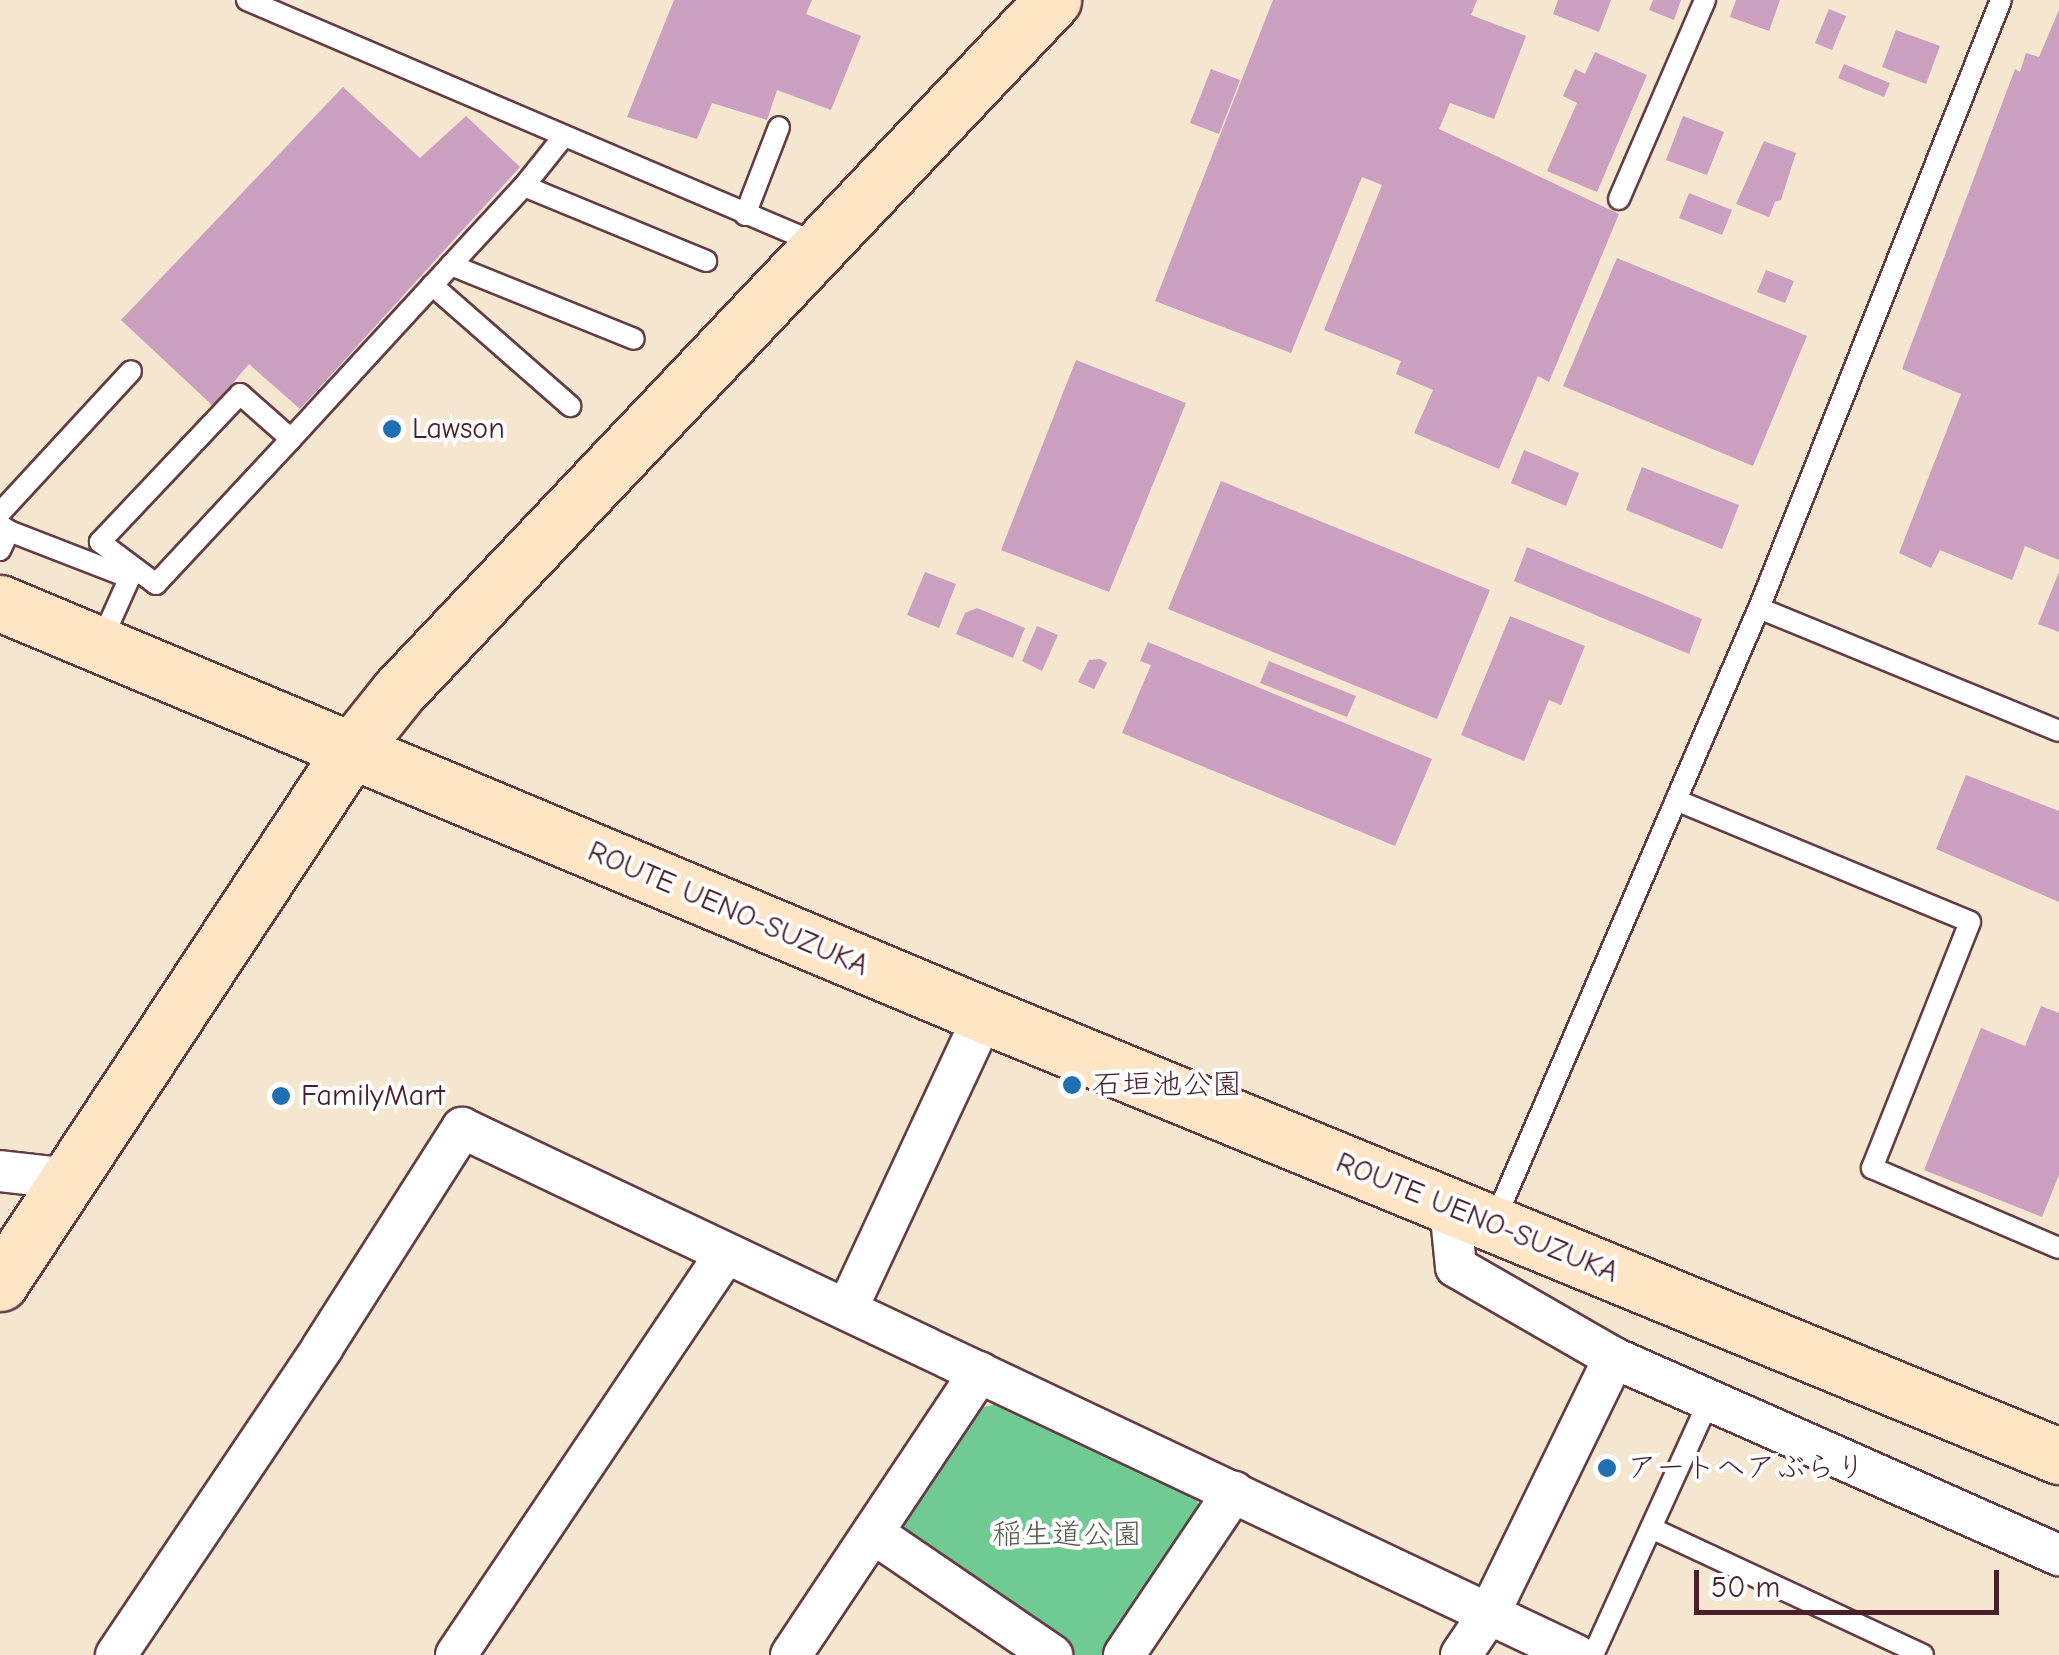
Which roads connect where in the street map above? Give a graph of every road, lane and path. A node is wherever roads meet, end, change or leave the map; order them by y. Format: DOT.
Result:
graph roads {
  1 [pos="247,0"];
  2 [pos="1052,0"];
  3 [pos="1705,0"];
  4 [pos="2001,0"];
  5 [pos="292,8"];
  6 [pos="779,128"];
  7 [pos="564,136"];
  8 [pos="524,186"];
  9 [pos="1619,199"];
  10 [pos="745,215"];
  11 [pos="824,246"];
  12 [pos="706,261"];
  13 [pos="451,265"];
  14 [pos="432,285"];
  15 [pos="634,339"];
  16 [pos="131,372"];
  17 [pos="570,406"];
  18 [pos="291,439"];
  19 [pos="2,530"];
  20 [pos="132,573"];
  21 [pos="0,603"];
  22 [pos="1758,608"];
  23 [pos="100,645"];
  24 [pos="2059,731"];
  25 [pos="350,752"];
  26 [pos="1676,800"];
  27 [pos="984,1015"];
  28 [pos="0,1172"];
  29 [pos="70,1179"];
  30 [pos="1471,1216"];
  31 [pos="2059,1248"];
  32 [pos="726,1253"];
  33 [pos="0,1283"];
  34 [pos="848,1307"];
  35 [pos="1614,1358"];
  36 [pos="980,1372"];
  37 [pos="1708,1400"];
  38 [pos="2059,1456"];
  39 [pos="1234,1491"];
  40 [pos="1651,1528"];
  41 [pos="873,1533"];
  42 [pos="2059,1556"];
  43 [pos="1490,1612"];
  44 [pos="116,1655"];
  45 [pos="456,1655"];
  46 [pos="792,1655"];
  47 [pos="1052,1655"];
  48 [pos="1124,1655"];
  49 [pos="1461,1655"];
  50 [pos="1576,1655"];
  51 [pos="1593,1655"];
  52 [pos="1923,1655"];
  1 -- 5 [label="lane"];
  2 -- 11 [label="main road"];
  3 -- 9 [label="lane"];
  4 -- 22 [label="lane"];
  5 -- 7 [label="lane"];
  6 -- 10 [label="lane"];
  7 -- 8 [label="lane"];
  7 -- 10 [label="lane"];
  8 -- 12 [label="lane"];
  8 -- 13 [label="lane"];
  10 -- 11 [label="lane"];
  11 -- 25 [label="main road"];
  13 -- 14 [label="lane"];
  13 -- 15 [label="lane"];
  14 -- 17 [label="lane"];
  14 -- 18 [label="lane"];
  16 -- 19 [label="lane"];
  18 -- 20 [label="lane"];
  18 -- 20 [label="lane"];
  19 -- 20 [label="lane"];
  20 -- 23 [label="lane"];
  21 -- 23 [label="main road, ROUTE UENO-SUZUKA"];
  22 -- 24 [label="lane"];
  22 -- 26 [label="lane"];
  23 -- 25 [label="main road, ROUTE UENO-SUZUKA"];
  25 -- 27 [label="main road, ROUTE UENO-SUZUKA"];
  25 -- 29 [label="main road"];
  26 -- 30 [label="lane"];
  26 -- 31 [label="lane"];
  27 -- 30 [label="main road, ROUTE UENO-SUZUKA"];
  27 -- 34 [label="street"];
  28 -- 29 [label="street"];
  29 -- 33 [label="main road"];
  30 -- 35 [label="street"];
  30 -- 38 [label="main road, ROUTE UENO-SUZUKA"];
  32 -- 34 [label="street"];
  32 -- 44 [label="street"];
  32 -- 45 [label="street"];
  34 -- 36 [label="street"];
  35 -- 37 [label="street"];
  35 -- 43 [label="street"];
  36 -- 39 [label="street"];
  36 -- 41 [label="street"];
  37 -- 40 [label="lane"];
  37 -- 42 [label="street"];
  39 -- 43 [label="street"];
  39 -- 48 [label="street"];
  40 -- 51 [label="lane"];
  40 -- 52 [label="lane"];
  41 -- 46 [label="street"];
  41 -- 47 [label="street"];
  43 -- 49 [label="street"];
  43 -- 50 [label="street"];
}
